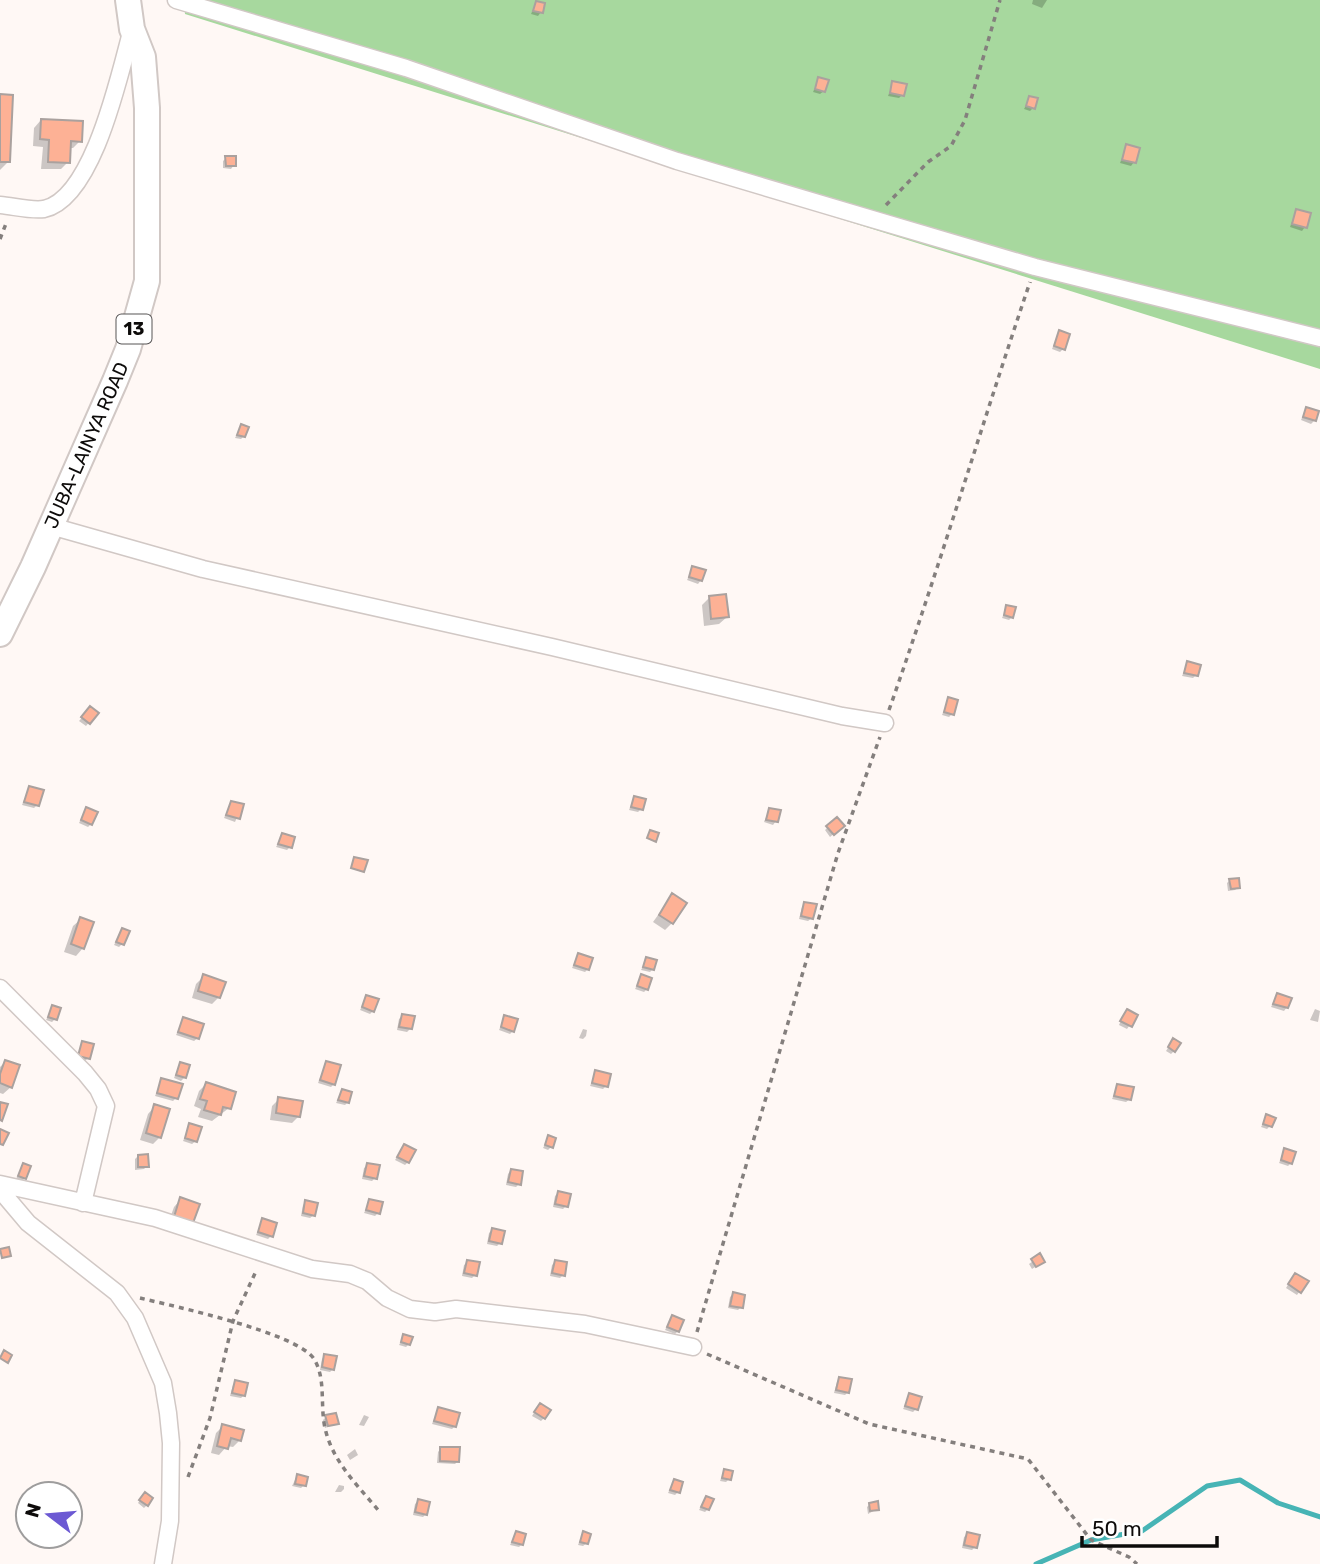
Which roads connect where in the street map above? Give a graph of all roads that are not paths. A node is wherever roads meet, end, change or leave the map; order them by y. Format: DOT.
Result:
graph roads {
  1 [pos="128,0"];
  2 [pos="176,0"];
  3 [pos="132,29"];
  4 [pos="0,205"];
  5 [pos="1320,338"];
  6 [pos="51,526"];
  7 [pos="0,634"];
  8 [pos="885,723"];
  9 [pos="0,988"];
  10 [pos="0,1184"];
  11 [pos="0,1190"];
  12 [pos="83,1203"];
  13 [pos="693,1348"];
  14 [pos="163,1564"];
  1 -- 3 [label="main road, JUBA-LAINYA ROAD / 13"];
  2 -- 5 [label="street"];
  3 -- 4 [label="street"];
  3 -- 6 [label="main road, JUBA-LAINYA ROAD / 13"];
  6 -- 7 [label="main road, JUBA-LAINYA ROAD / 13"];
  6 -- 8 [label="street"];
  9 -- 12 [label="street"];
  10 -- 12 [label="street"];
  11 -- 14 [label="street"];
  12 -- 13 [label="street"];
}
